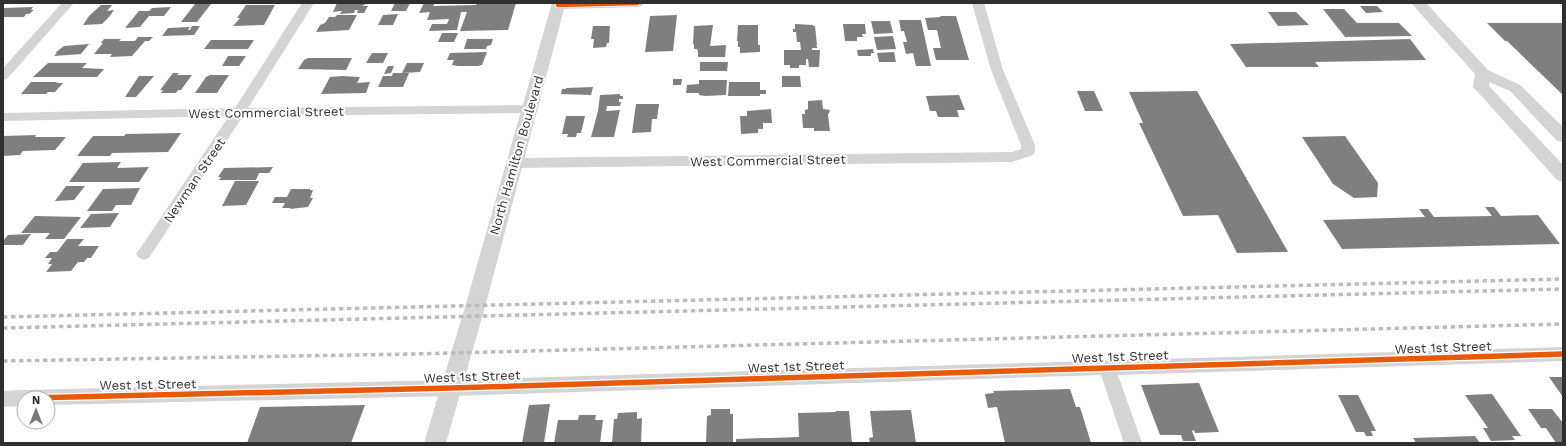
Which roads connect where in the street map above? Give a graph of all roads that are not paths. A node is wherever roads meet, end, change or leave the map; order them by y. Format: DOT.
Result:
graph roads {
  1 [pos="68,3"];
  2 [pos="308,3"];
  3 [pos="637,3"];
  4 [pos="978,3"];
  5 [pos="1418,3"];
  6 [pos="559,4"];
  7 [pos="1484,73"];
  8 [pos="3,76"];
  9 [pos="529,109"];
  10 [pos="240,112"];
  11 [pos="3,117"];
  12 [pos="1563,137"];
  13 [pos="514,163"];
  14 [pos="1563,176"];
  15 [pos="144,254"];
  16 [pos="1563,354"];
  17 [pos="1108,368"];
  18 [pos="452,388"];
  19 [pos="56,397"];
  20 [pos="16,398"];
  21 [pos="3,399"];
  22 [pos="435,443"];
  23 [pos="1133,443"];
  1 -- 8 [label="street"];
  2 -- 10 [label="street, Newman Street"];
  3 -- 6 [label="street"];
  4 -- 13 [label="street, West Commercial Street"];
  5 -- 7 [label="street"];
  6 -- 9 [label="street, North Hamilton Boulevard"];
  7 -- 12 [label="street"];
  7 -- 14 [label="street"];
  9 -- 10 [label="street, West Commercial Street"];
  9 -- 13 [label="street, North Hamilton Boulevard"];
  10 -- 11 [label="street, West Commercial Street"];
  10 -- 15 [label="street, Newman Street"];
  13 -- 18 [label="street, North Hamilton Boulevard"];
  16 -- 17 [label="street, West 1st Street"];
  17 -- 18 [label="street, West 1st Street"];
  17 -- 23 [label="street"];
  18 -- 19 [label="street, West 1st Street"];
  18 -- 22 [label="street, North Hamilton Boulevard"];
  20 -- 21 [label="street"];
}
